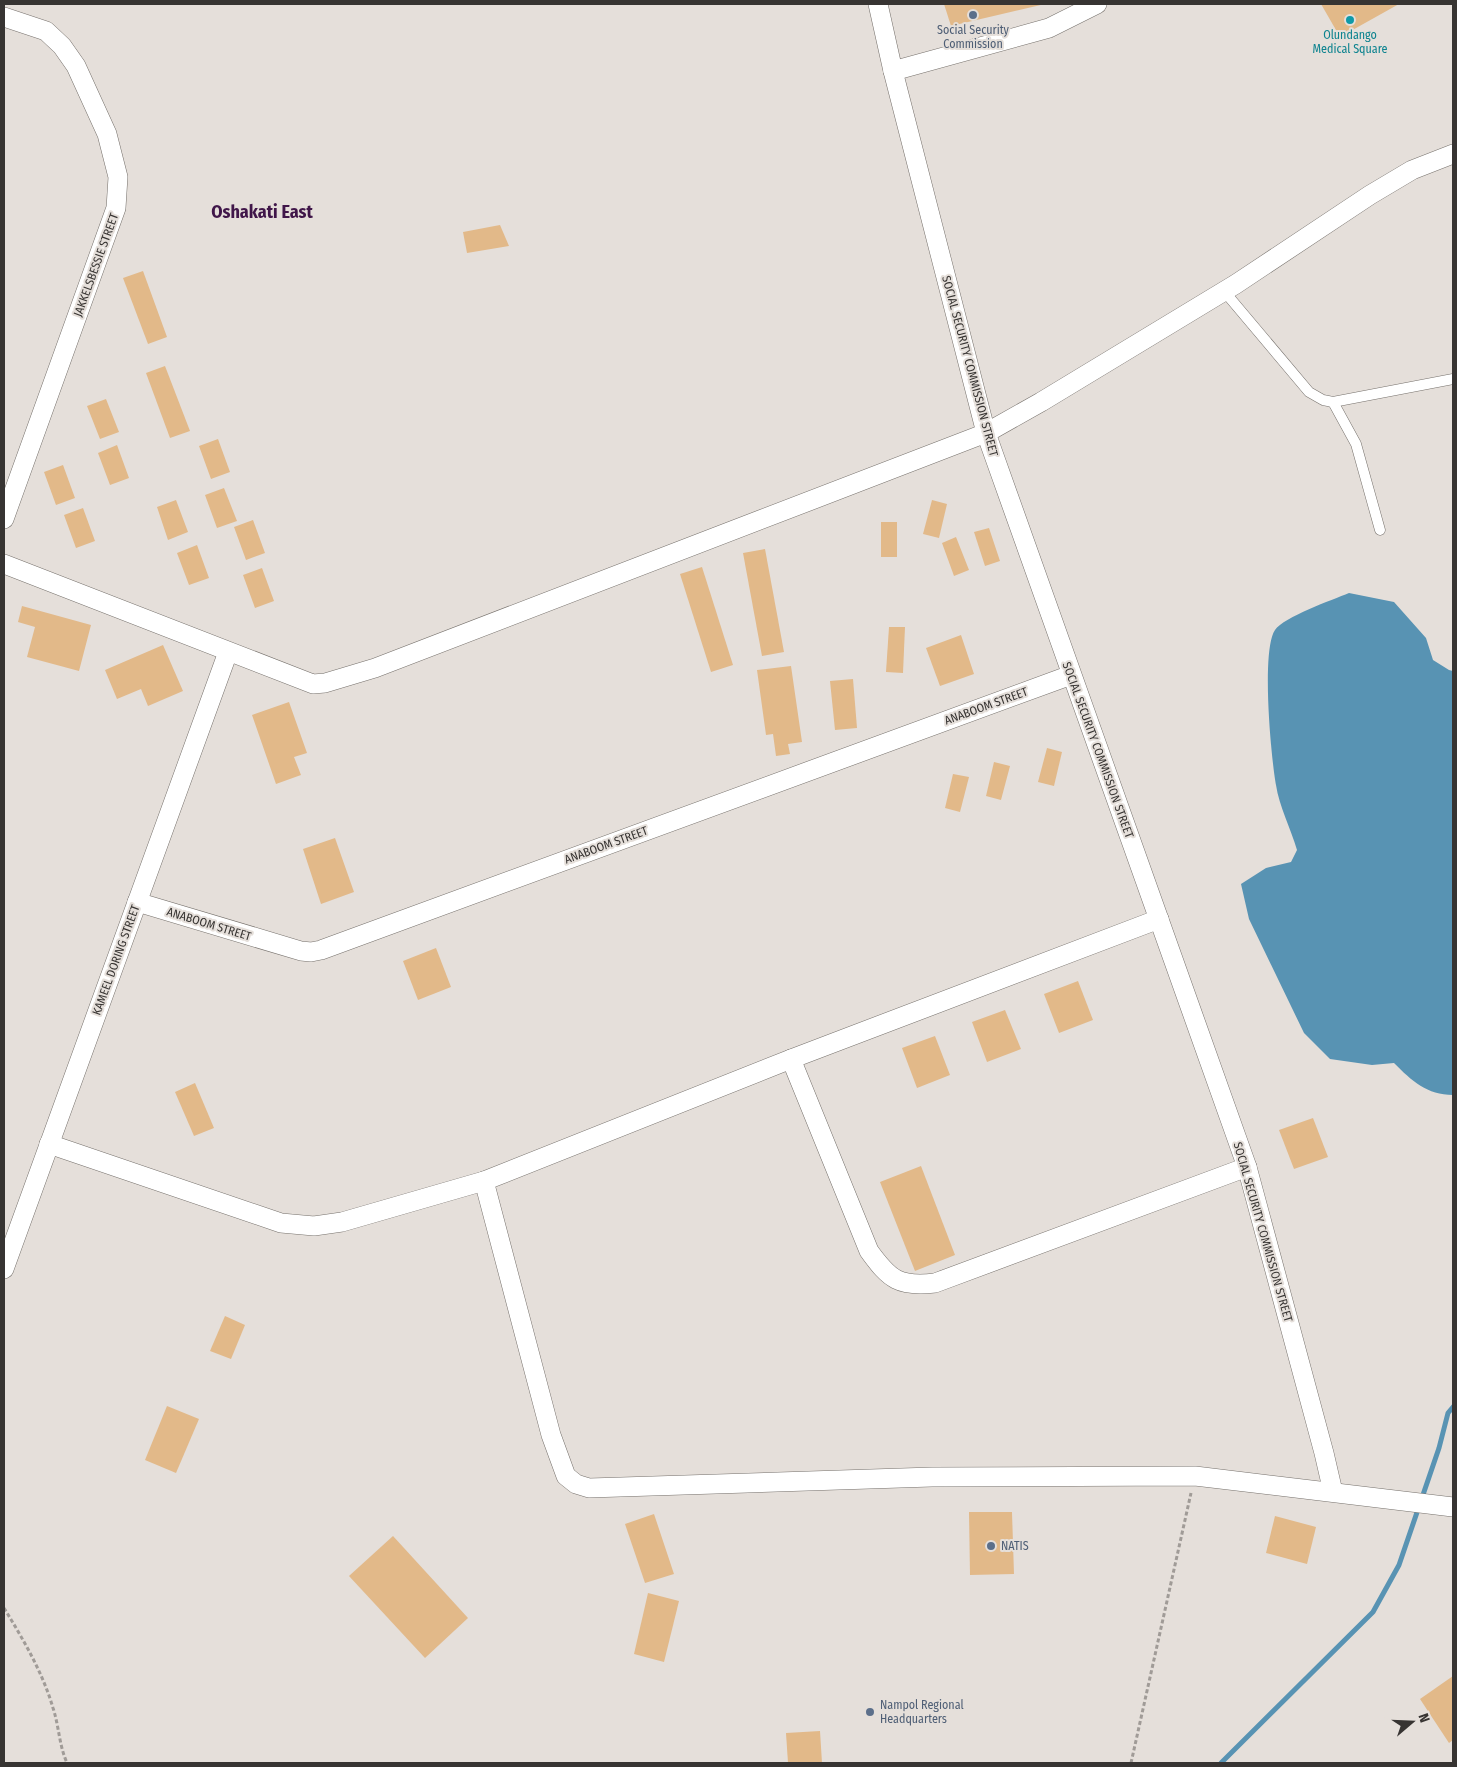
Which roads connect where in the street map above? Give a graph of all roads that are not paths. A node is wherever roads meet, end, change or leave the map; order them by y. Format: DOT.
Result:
graph roads {
  1 [pos="878,4"];
  2 [pos="1097,4"];
  3 [pos="4,17"];
  4 [pos="893,71"];
  5 [pos="1453,154"];
  6 [pos="1224,291"];
  7 [pos="1453,379"];
  8 [pos="1334,402"];
  9 [pos="986,433"];
  10 [pos="4,519"];
  11 [pos="1380,530"];
  12 [pos="4,564"];
  13 [pos="228,652"];
  14 [pos="1071,675"];
  15 [pos="137,902"];
  16 [pos="1159,919"];
  17 [pos="791,1059"];
  18 [pos="49,1144"];
  19 [pos="1247,1167"];
  20 [pos="484,1181"];
  21 [pos="4,1269"];
  22 [pos="1333,1492"];
  23 [pos="1453,1507"];
  1 -- 4 [label="street, SOCIAL SECURITY COMMISSION STREET"];
  2 -- 4 [label="street"];
  3 -- 10 [label="street, JAKKELSBESSIE STREET"];
  4 -- 9 [label="street, SOCIAL SECURITY COMMISSION STREET"];
  5 -- 6 [label="street"];
  6 -- 8 [label="lane"];
  6 -- 9 [label="street"];
  7 -- 8 [label="lane"];
  8 -- 11 [label="lane"];
  9 -- 13 [label="street"];
  9 -- 14 [label="street, SOCIAL SECURITY COMMISSION STREET"];
  12 -- 13 [label="street"];
  13 -- 15 [label="street, KAMEEL DORING STREET"];
  14 -- 15 [label="street, ANABOOM STREET"];
  14 -- 16 [label="street, SOCIAL SECURITY COMMISSION STREET"];
  15 -- 18 [label="street, KAMEEL DORING STREET"];
  16 -- 17 [label="street"];
  16 -- 19 [label="street, SOCIAL SECURITY COMMISSION STREET"];
  17 -- 19 [label="street"];
  17 -- 20 [label="street"];
  18 -- 20 [label="street"];
  18 -- 21 [label="street, KAMEEL DORING STREET"];
  19 -- 22 [label="street, SOCIAL SECURITY COMMISSION STREET"];
  20 -- 22 [label="street"];
  22 -- 23 [label="street"];
}
